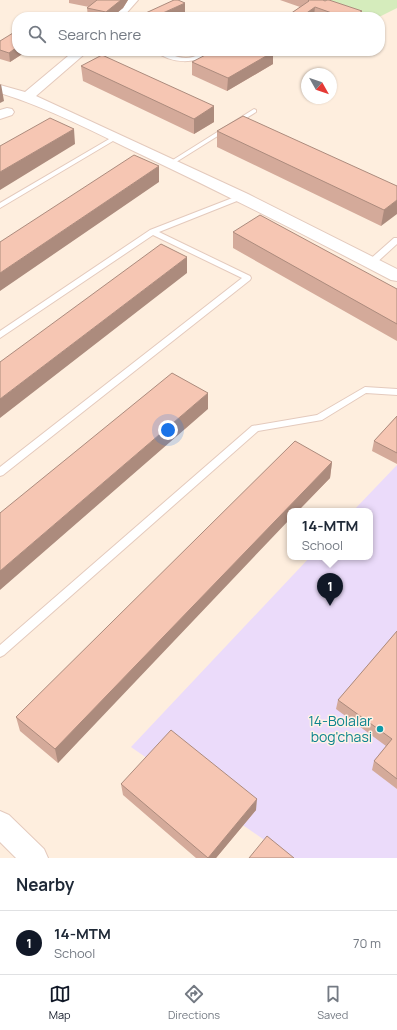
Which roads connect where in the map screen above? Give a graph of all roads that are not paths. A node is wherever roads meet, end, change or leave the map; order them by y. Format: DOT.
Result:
graph roads {
  1 [pos="132,0"];
  2 [pos="121,12"];
  3 [pos="76,56"];
  4 [pos="170,56"];
  5 [pos="201,56"];
  6 [pos="0,89"];
  7 [pos="27,98"];
  8 [pos="254,111"];
  9 [pos="116,137"];
  10 [pos="171,163"];
  11 [pos="243,197"];
  12 [pos="0,206"];
  13 [pos="153,232"];
  14 [pos="397,240"];
  15 [pos="371,263"];
  16 [pos="397,276"];
  17 [pos="0,335"];
  18 [pos="397,392"];
  19 [pos="0,472"];
  20 [pos="0,652"];
  21 [pos="0,824"];
  22 [pos="35,858"];
  1 -- 2 [label="street"];
  3 -- 7 [label="street"];
  4 -- 5 [label="lane"];
  6 -- 7 [label="street"];
  7 -- 9 [label="street"];
  8 -- 10 [label="lane"];
  9 -- 10 [label="street"];
  9 -- 12 [label="lane"];
  10 -- 11 [label="street"];
  11 -- 13 [label="lane"];
  11 -- 15 [label="street"];
  13 -- 17 [label="lane"];
  13 -- 19 [label="lane"];
  14 -- 15 [label="lane"];
  15 -- 16 [label="street"];
  18 -- 20 [label="lane"];
  21 -- 22 [label="street"];
}
